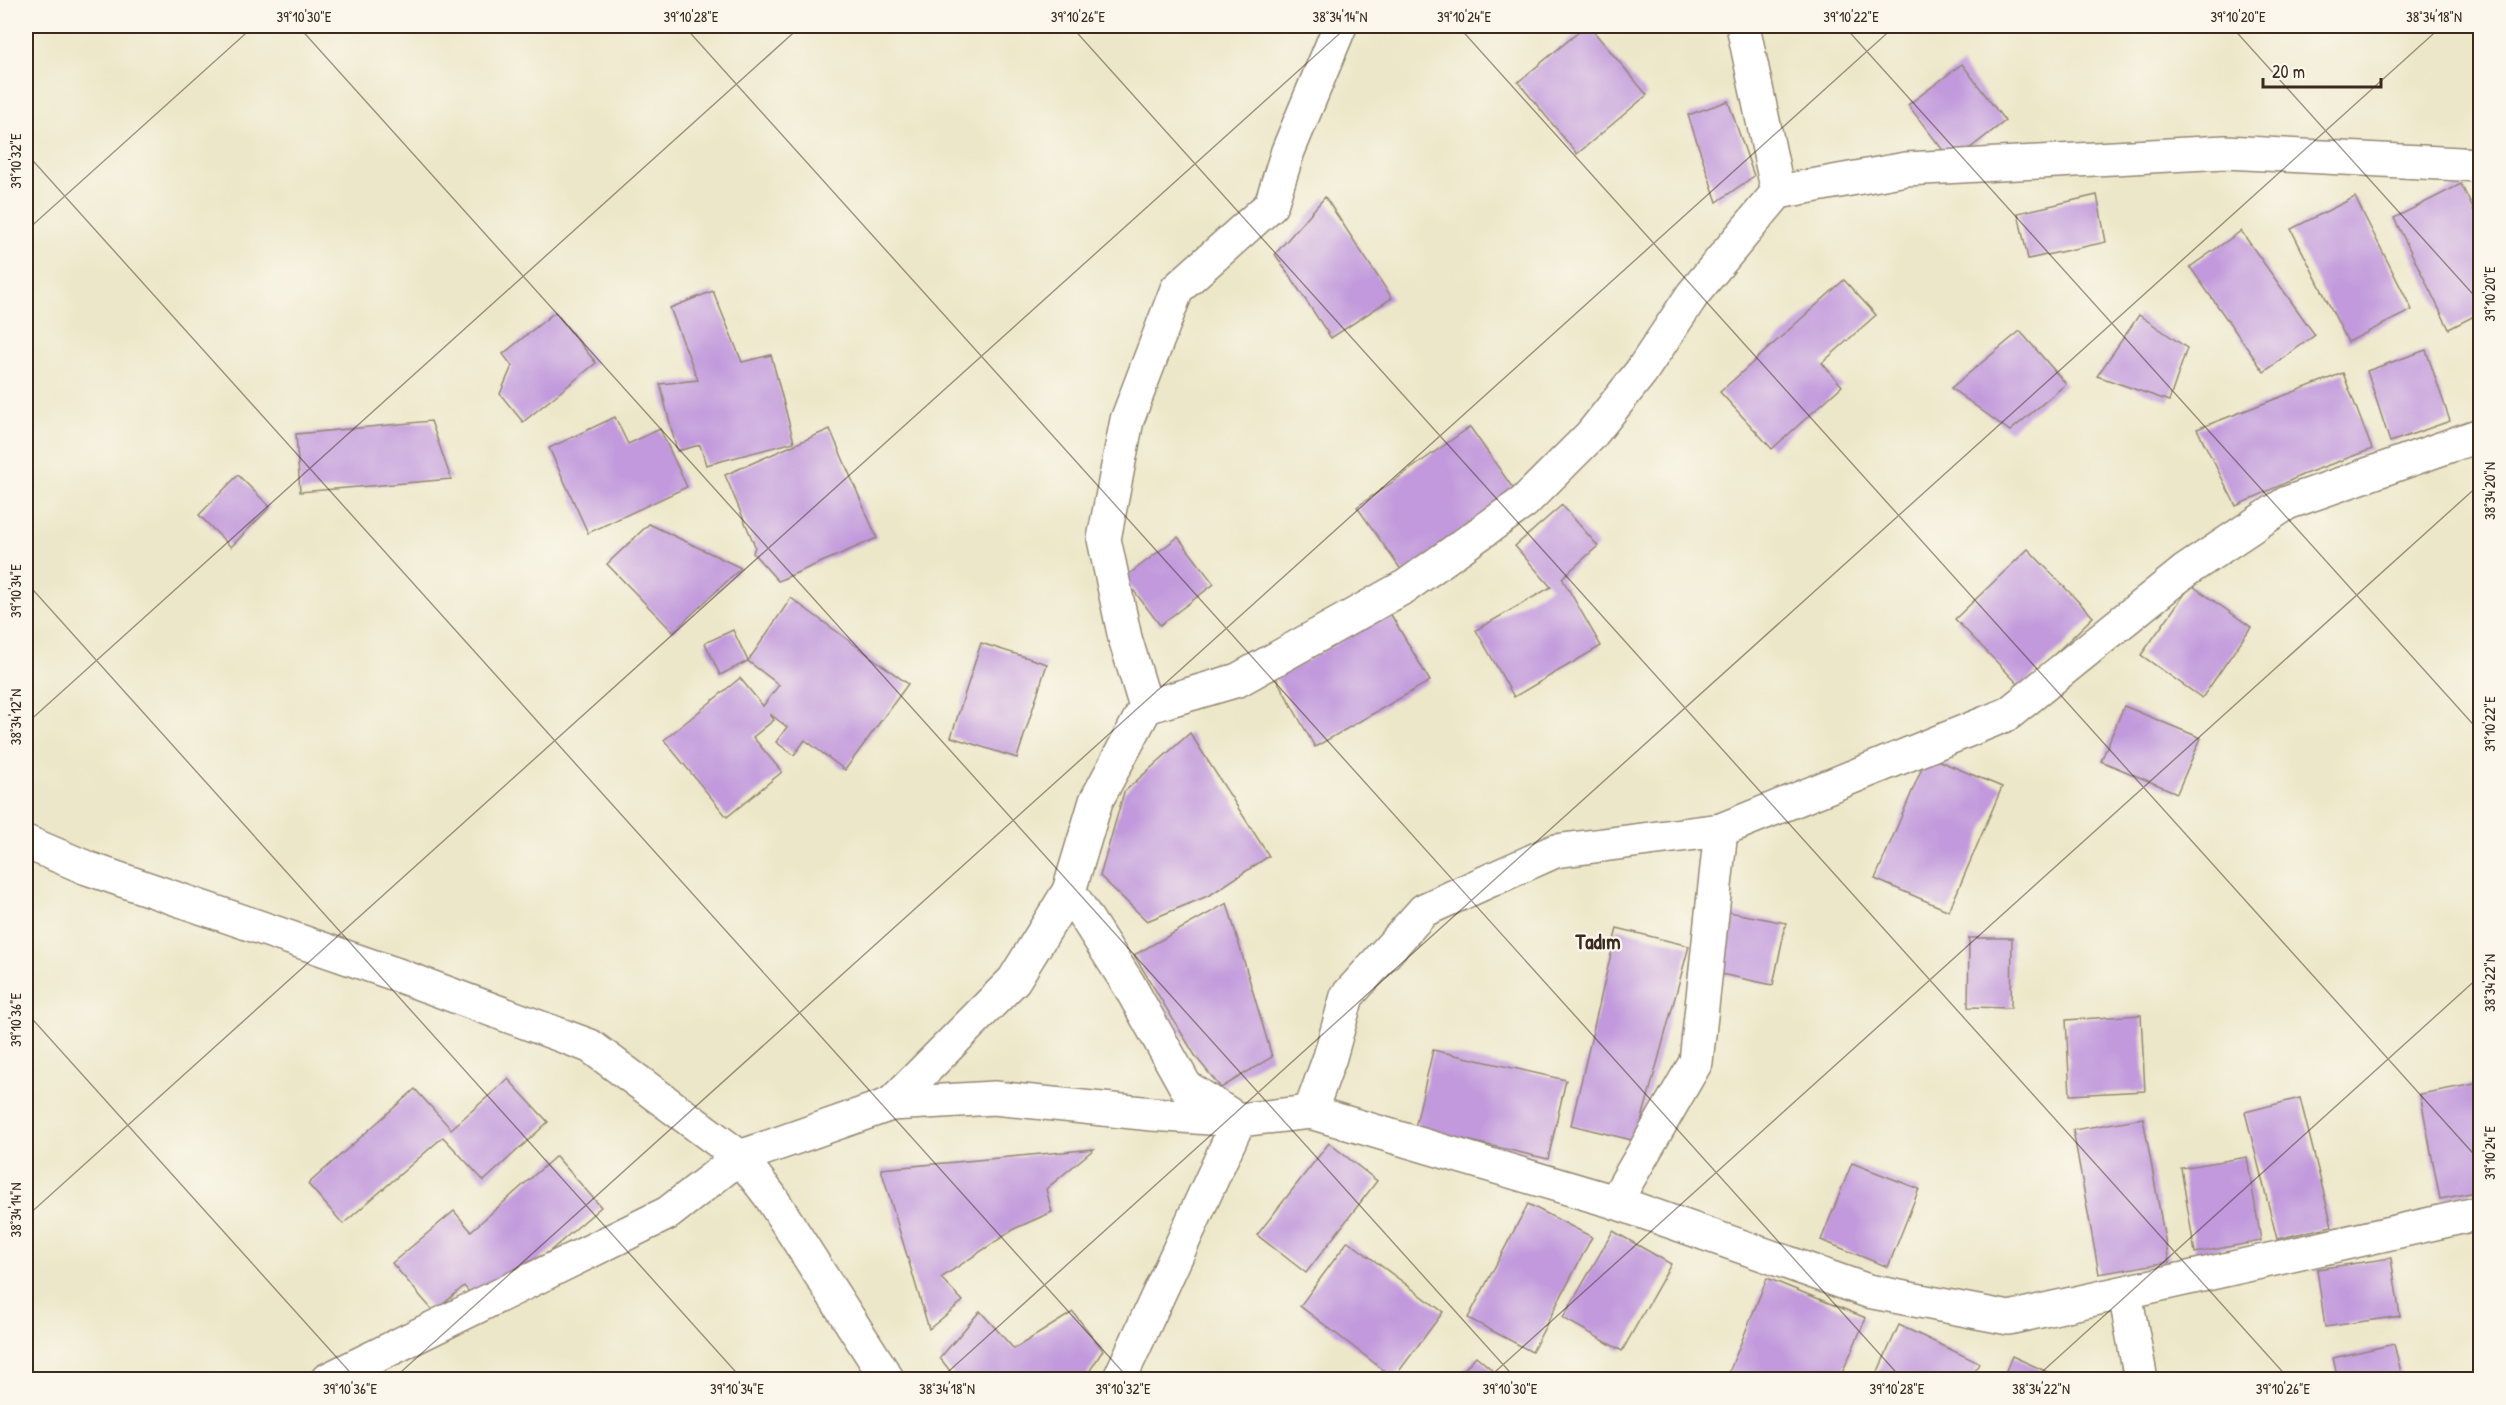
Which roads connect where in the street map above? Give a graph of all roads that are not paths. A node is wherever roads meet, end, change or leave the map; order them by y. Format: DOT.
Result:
graph roads {
  1 [pos="1340,26"];
  2 [pos="1743,26"];
  3 [pos="2481,165"];
  4 [pos="1778,192"];
  5 [pos="2481,435"];
  6 [pos="1146,707"];
  7 [pos="1721,830"];
  8 [pos="26,842"];
  9 [pos="1069,891"];
  10 [pos="891,1104"];
  11 [pos="1310,1112"];
  12 [pos="1239,1120"];
  13 [pos="740,1157"];
  14 [pos="1615,1202"];
  15 [pos="2481,1213"];
  16 [pos="2125,1293"];
  17 [pos="327,1380"];
  18 [pos="888,1380"];
  19 [pos="1119,1380"];
  20 [pos="2141,1380"];
  1 -- 6 [label="street"];
  2 -- 4 [label="street"];
  3 -- 4 [label="street"];
  4 -- 6 [label="street"];
  5 -- 7 [label="street"];
  6 -- 9 [label="street"];
  7 -- 11 [label="street"];
  7 -- 14 [label="street"];
  8 -- 13 [label="street"];
  9 -- 10 [label="street"];
  9 -- 12 [label="street"];
  10 -- 12 [label="street"];
  10 -- 13 [label="street"];
  11 -- 12 [label="street"];
  11 -- 14 [label="street"];
  12 -- 19 [label="street"];
  13 -- 17 [label="street"];
  13 -- 18 [label="street"];
  14 -- 16 [label="street"];
  15 -- 16 [label="street"];
  16 -- 20 [label="street"];
}
